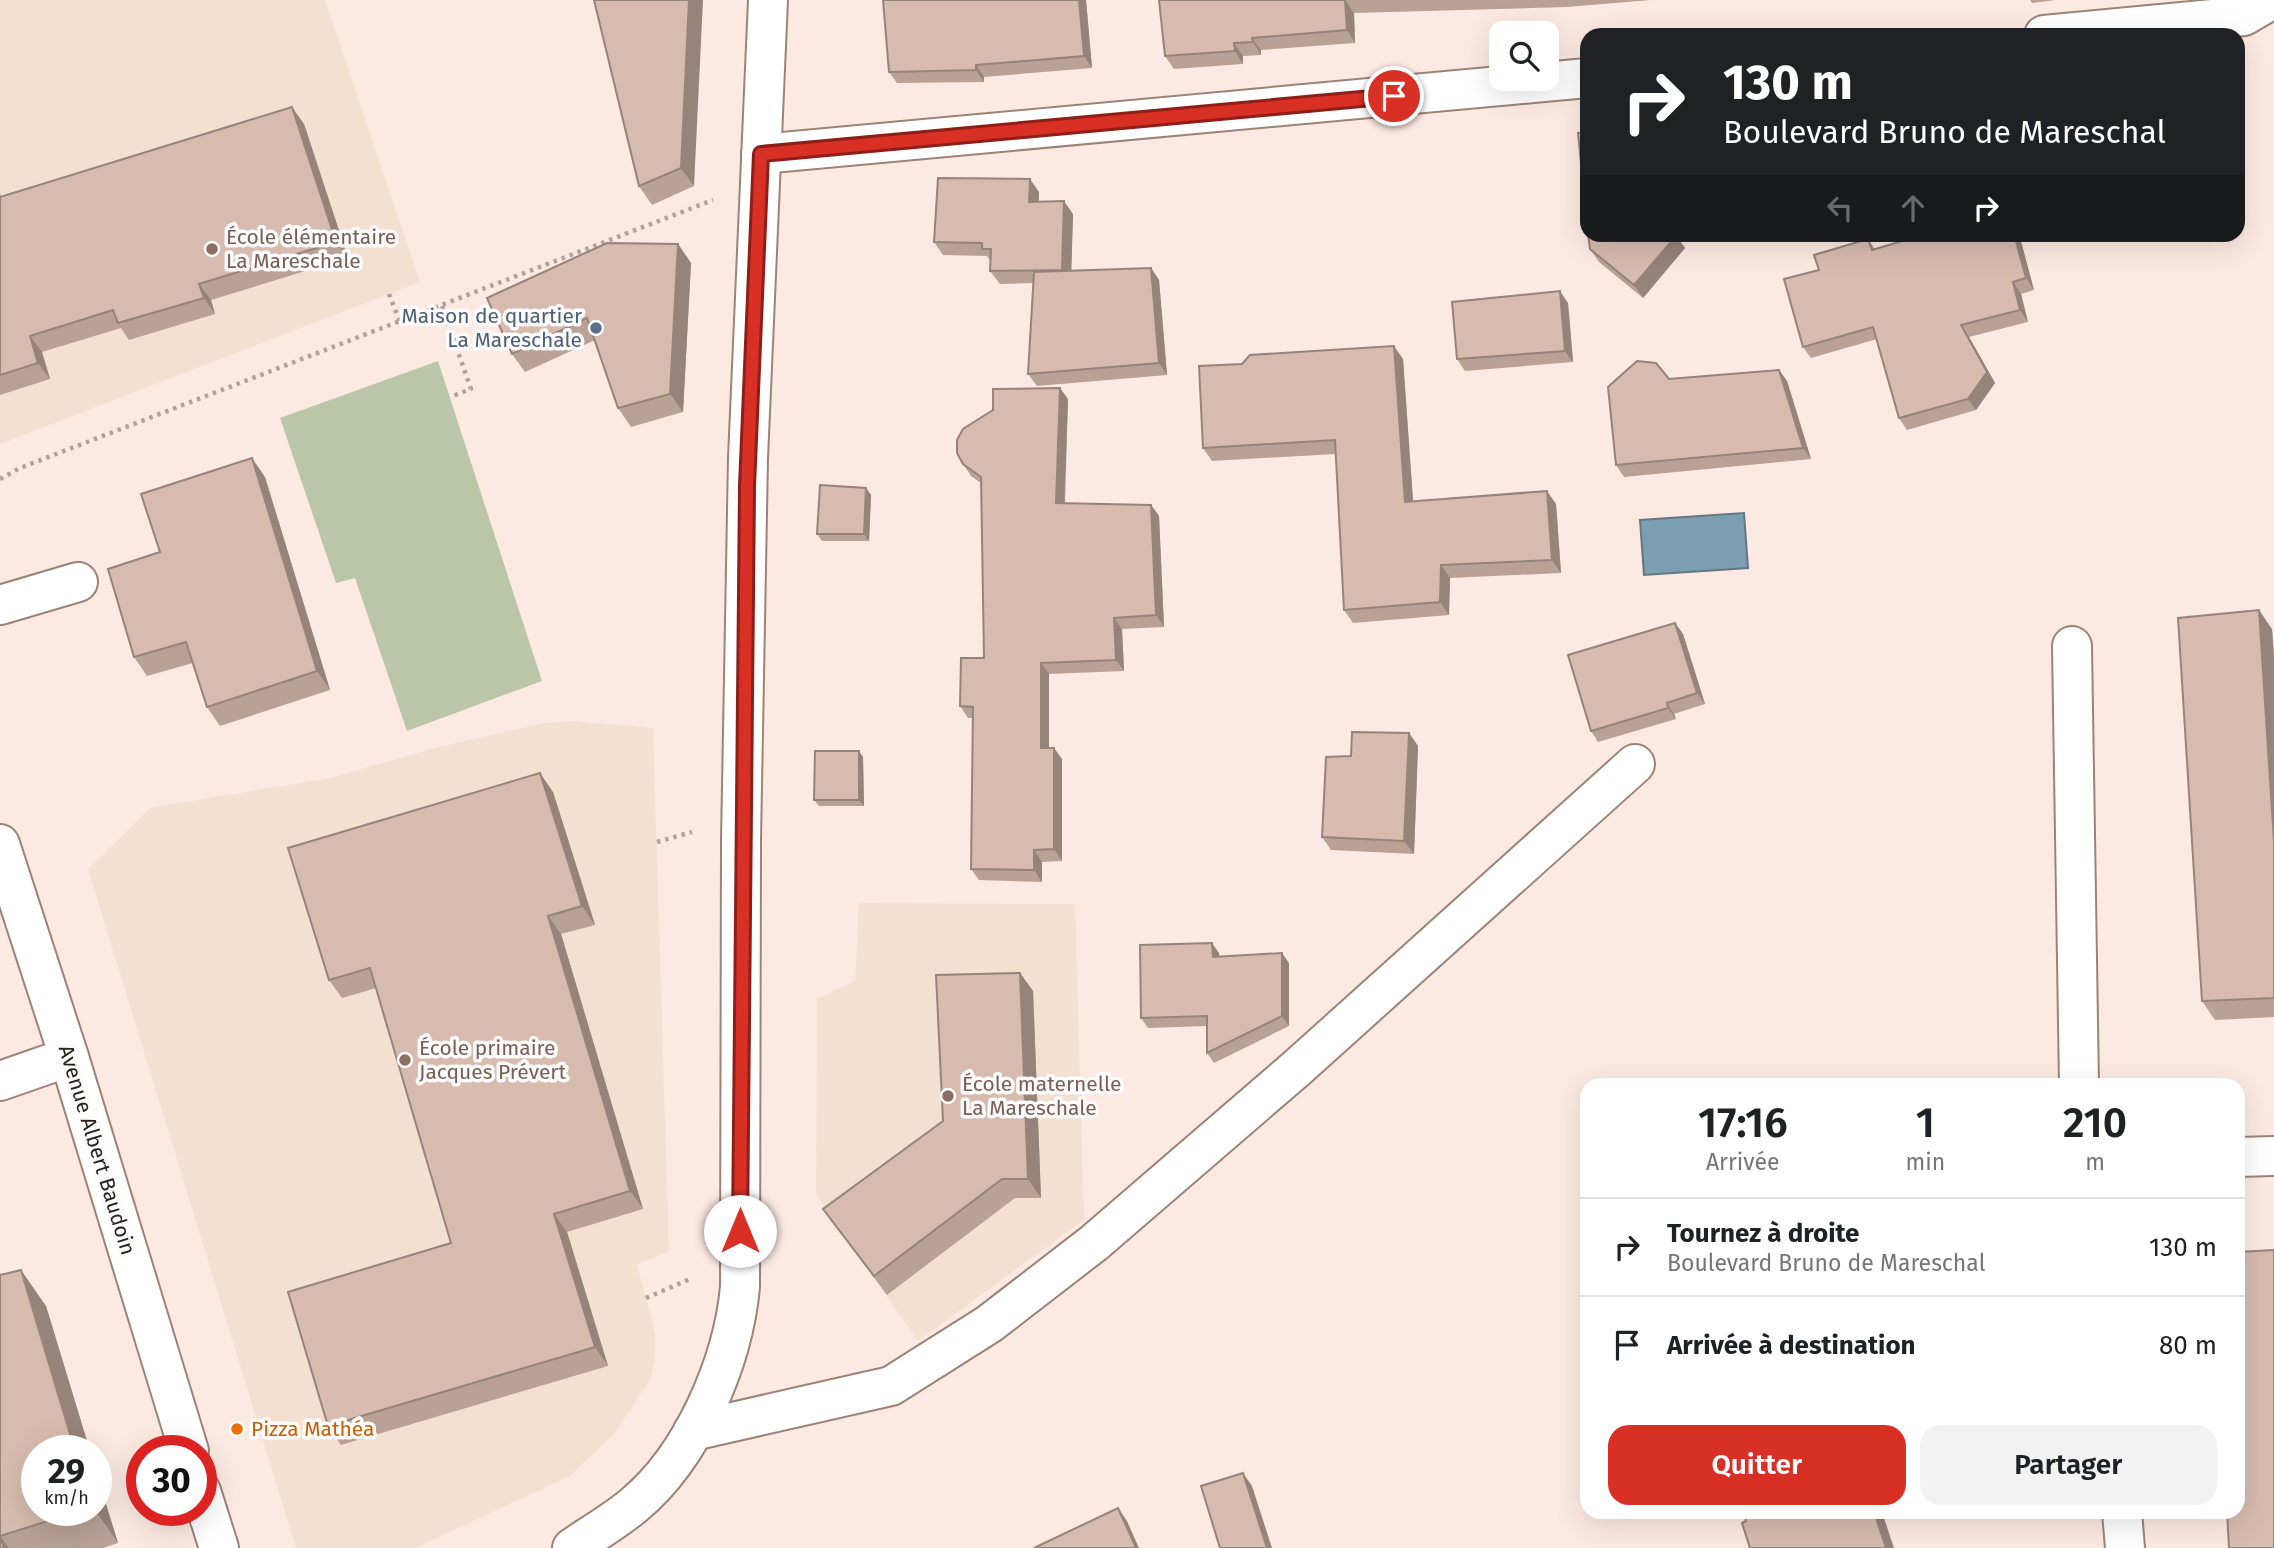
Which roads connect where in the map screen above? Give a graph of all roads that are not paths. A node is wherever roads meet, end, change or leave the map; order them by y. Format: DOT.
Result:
graph roads {
  1 [pos="768,0"];
  2 [pos="2271,0"];
  3 [pos="2118,28"];
  4 [pos="1580,79"];
  5 [pos="760,168"];
  6 [pos="78,582"];
  7 [pos="0,605"];
  8 [pos="2072,646"];
  9 [pos="1635,764"];
  10 [pos="1,842"];
  11 [pos="69,1057"];
  12 [pos="2079,1078"];
  13 [pos="0,1082"];
  14 [pos="2274,1156"];
  15 [pos="2245,1157"];
  16 [pos="693,1431"];
  17 [pos="184,1435"];
  18 [pos="2123,1519"];
  19 [pos="212,1526"];
  20 [pos="219,1548"];
  21 [pos="572,1548"];
  22 [pos="2125,1548"];
  1 -- 5 [label="street"];
  2 -- 3 [label="street"];
  4 -- 5 [label="street"];
  5 -- 16 [label="street"];
  6 -- 7 [label="street"];
  8 -- 12 [label="street"];
  9 -- 16 [label="street"];
  10 -- 11 [label="street, Avenue Albert Baudoin"];
  11 -- 13 [label="street"];
  11 -- 17 [label="street, Avenue Albert Baudoin"];
  14 -- 15 [label="street"];
  16 -- 21 [label="street"];
  18 -- 22 [label="street"];
  19 -- 20 [label="street"];
}
